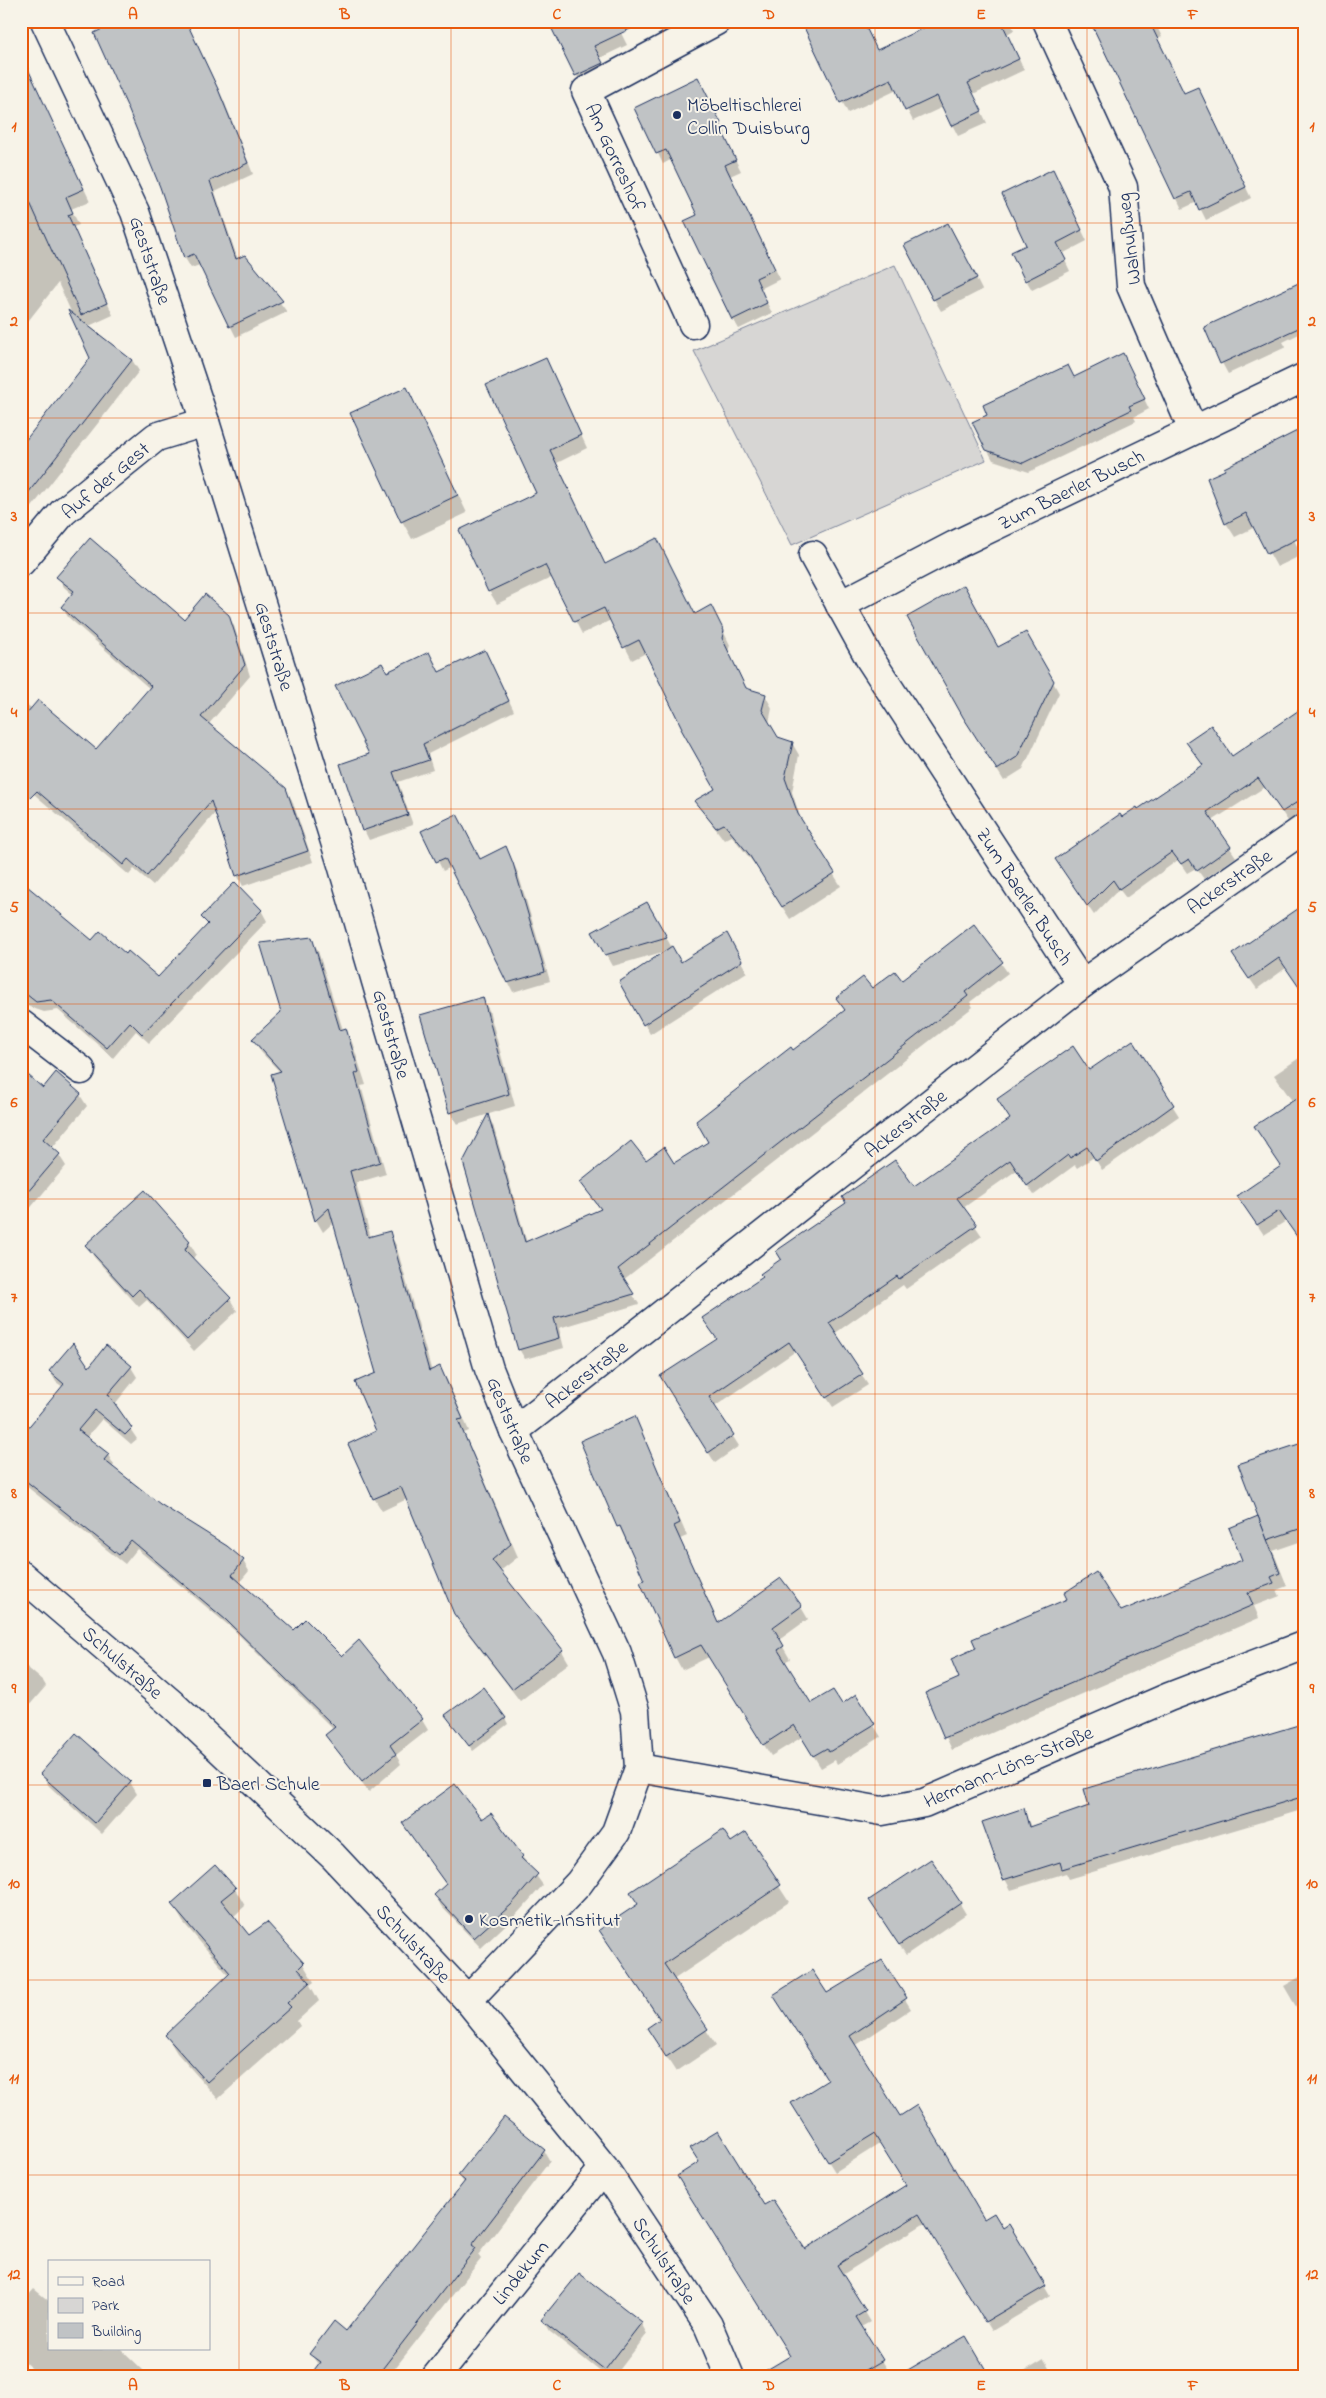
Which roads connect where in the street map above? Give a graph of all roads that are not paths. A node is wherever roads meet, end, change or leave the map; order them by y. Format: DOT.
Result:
graph roads {
  1 [pos="45,21"];
  2 [pos="716,21"];
  3 [pos="1047,21"];
  4 [pos="680,29"];
  5 [pos="693,324"];
  6 [pos="1305,377"];
  7 [pos="205,422"];
  8 [pos="1193,430"];
  9 [pos="813,555"];
  10 [pos="21,562"];
  11 [pos="840,605"];
  12 [pos="1305,828"];
  13 [pos="1082,984"];
  14 [pos="21,1024"];
  15 [pos="81,1070"];
  16 [pos="514,1431"];
  17 [pos="21,1575"];
  18 [pos="1305,1645"];
  19 [pos="639,1768"];
  20 [pos="468,2000"];
  21 [pos="604,2168"];
  22 [pos="436,2377"];
  23 [pos="730,2377"];
  1 -- 7 [label="street, Geststraße"];
  2 -- 4 [label="street, Am Gorreshof"];
  3 -- 8 [label="street, Walnußweg"];
  4 -- 5 [label="street, Am Gorreshof"];
  6 -- 8 [label="street, Zum Baerler Busch"];
  7 -- 10 [label="street, Auf der Gest"];
  7 -- 16 [label="street, Geststraße"];
  8 -- 11 [label="street, Zum Baerler Busch"];
  9 -- 11 [label="street, Zum Baerler Busch"];
  11 -- 13 [label="street, Zum Baerler Busch"];
  12 -- 13 [label="street, Ackerstraße"];
  13 -- 16 [label="street, Ackerstraße"];
  14 -- 15 [label="street"];
  16 -- 19 [label="street, Geststraße"];
  17 -- 20 [label="street, Schulstraße"];
  18 -- 19 [label="street, Hermann-Löns-Straße"];
  19 -- 20 [label="street, Geststraße"];
  20 -- 21 [label="street, Schulstraße"];
  21 -- 22 [label="street, Lindekum"];
  21 -- 23 [label="street, Schulstraße"];
}
